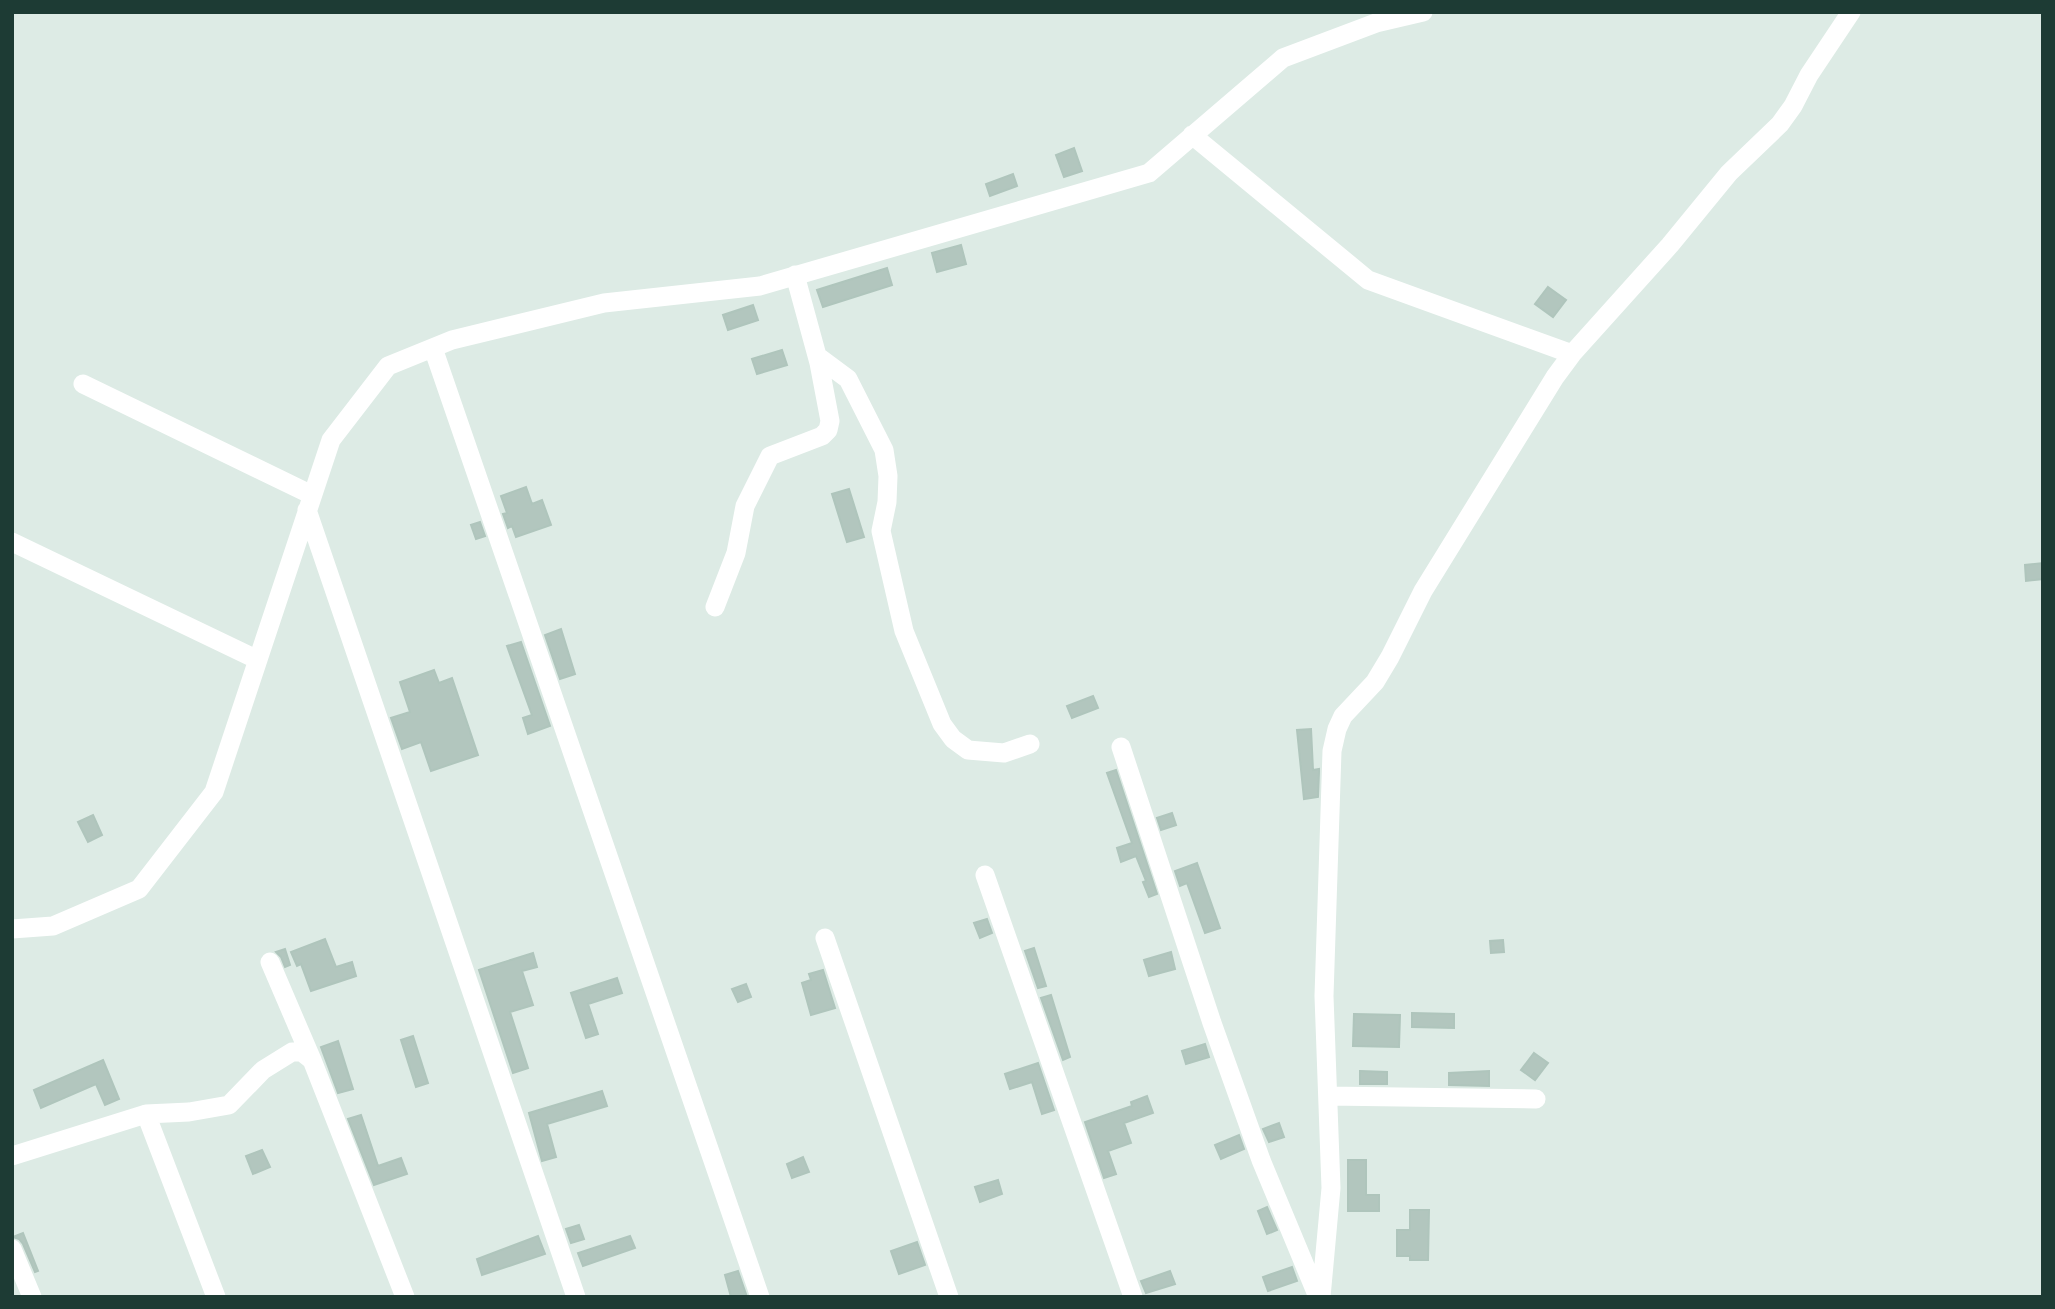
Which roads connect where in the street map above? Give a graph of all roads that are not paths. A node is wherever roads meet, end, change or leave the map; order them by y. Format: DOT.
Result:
graph roads {
  1 [pos="1423,12"];
  2 [pos="1851,12"];
  3 [pos="1192,135"];
  4 [pos="795,275"];
  5 [pos="433,348"];
  6 [pos="1572,354"];
  7 [pos="817,356"];
  8 [pos="83,384"];
  9 [pos="310,503"];
  10 [pos="12,542"];
  11 [pos="715,607"];
  12 [pos="258,660"];
  13 [pos="1030,744"];
  14 [pos="1121,747"];
  15 [pos="985,876"];
  16 [pos="12,929"];
  17 [pos="825,938"];
  18 [pos="270,962"];
  19 [pos="312,1060"];
  20 [pos="1328,1096"];
  21 [pos="1536,1098"];
  22 [pos="146,1114"];
  23 [pos="12,1156"];
  24 [pos="12,1250"];
  25 [pos="32,1297"];
  26 [pos="216,1297"];
  27 [pos="405,1297"];
  28 [pos="576,1297"];
  29 [pos="760,1297"];
  30 [pos="949,1297"];
  31 [pos="1133,1297"];
  32 [pos="1320,1297"];
  1 -- 3 [label="street"];
  2 -- 6 [label="street"];
  3 -- 4 [label="street"];
  3 -- 6 [label="street"];
  4 -- 5 [label="street"];
  4 -- 7 [label="street"];
  5 -- 9 [label="street"];
  5 -- 29 [label="street"];
  6 -- 20 [label="street"];
  7 -- 11 [label="street"];
  7 -- 13 [label="street"];
  8 -- 9 [label="street"];
  9 -- 12 [label="street"];
  9 -- 28 [label="street"];
  10 -- 12 [label="street"];
  12 -- 16 [label="street"];
  14 -- 32 [label="street"];
  15 -- 31 [label="street"];
  17 -- 30 [label="street"];
  18 -- 19 [label="street"];
  19 -- 22 [label="street"];
  19 -- 27 [label="street"];
  20 -- 21 [label="street"];
  20 -- 32 [label="street"];
  22 -- 23 [label="street"];
  22 -- 26 [label="street"];
  24 -- 25 [label="street"];
}
